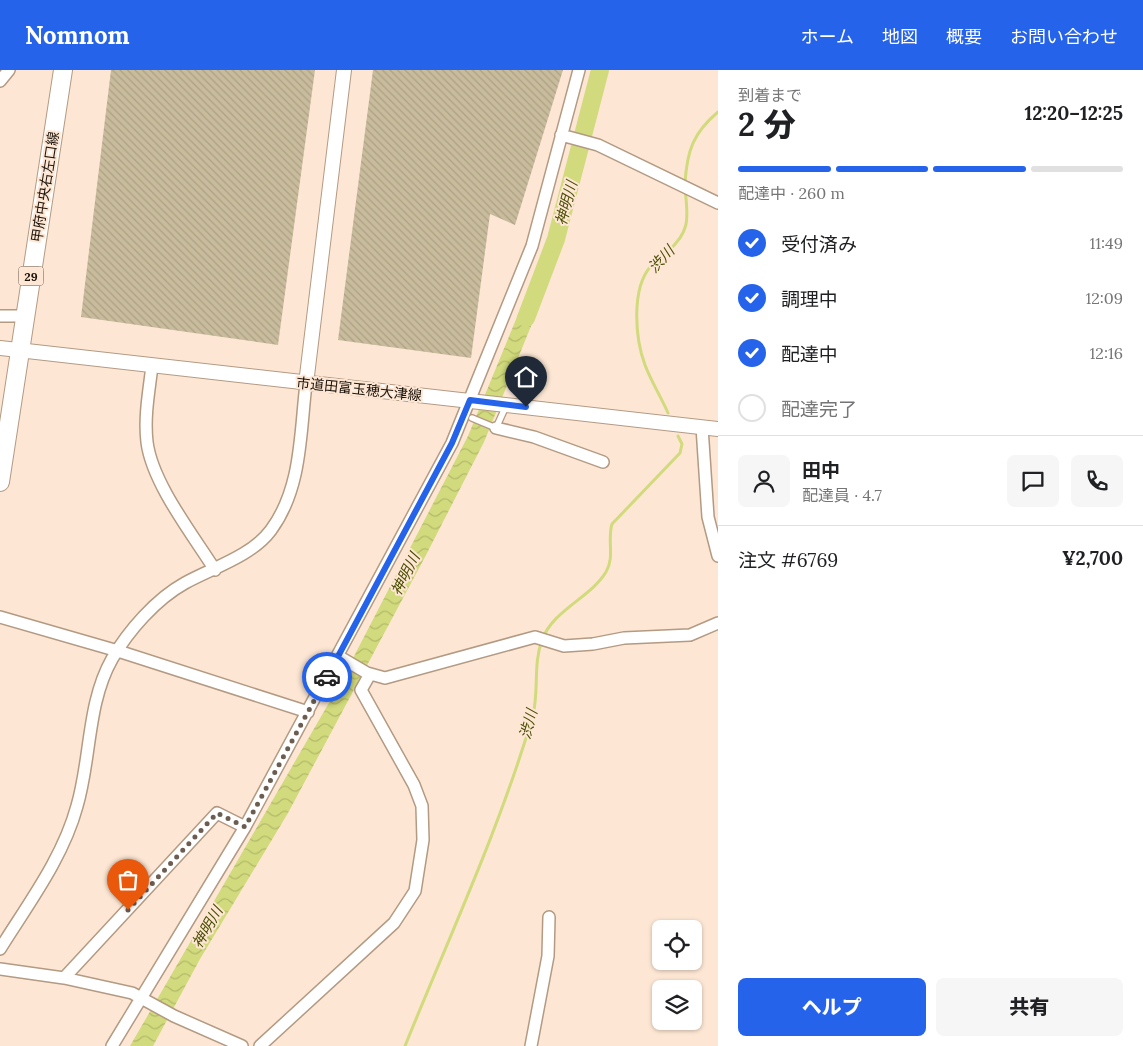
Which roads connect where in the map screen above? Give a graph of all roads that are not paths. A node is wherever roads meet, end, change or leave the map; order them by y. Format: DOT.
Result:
graph roads {
  1 [pos="9,70"];
  2 [pos="63,70"];
  3 [pos="344,70"];
  4 [pos="578,70"];
  5 [pos="0,81"];
  6 [pos="565,136"];
  7 [pos="718,203"];
  8 [pos="0,316"];
  9 [pos="25,316"];
  10 [pos="0,348"];
  11 [pos="20,350"];
  12 [pos="152,366"];
  13 [pos="306,384"];
  14 [pos="473,401"];
  15 [pos="505,404"];
  16 [pos="468,416"];
  17 [pos="494,428"];
  18 [pos="702,428"];
  19 [pos="718,429"];
  20 [pos="603,462"];
  21 [pos="0,482"];
  22 [pos="718,556"];
  23 [pos="215,570"];
  24 [pos="0,617"];
  25 [pos="718,623"];
  26 [pos="118,651"];
  27 [pos="341,658"];
  28 [pos="368,673"];
  29 [pos="308,712"];
  30 [pos="245,827"];
  31 [pos="549,917"];
  32 [pos="0,949"];
  33 [pos="0,969"];
  34 [pos="64,978"];
  35 [pos="146,999"];
  36 [pos="112,1046"];
  37 [pos="242,1046"];
  38 [pos="260,1046"];
  39 [pos="531,1046"];
  1 -- 5 [label="street"];
  2 -- 9 [label="main road, 甲府中央右左口線 / 29"];
  3 -- 13 [label="street"];
  4 -- 6 [label="street"];
  6 -- 7 [label="street"];
  6 -- 14 [label="street"];
  8 -- 9 [label="street"];
  9 -- 11 [label="main road, 甲府中央右左口線 / 29"];
  10 -- 11 [label="street, 市道田富玉穂大津線"];
  11 -- 12 [label="street, 市道田富玉穂大津線"];
  11 -- 21 [label="main road, 甲府中央右左口線 / 29"];
  12 -- 13 [label="street, 市道田富玉穂大津線"];
  12 -- 23 [label="street"];
  13 -- 14 [label="street, 市道田富玉穂大津線"];
  13 -- 23 [label="street"];
  14 -- 15 [label="street, 市道田富玉穂大津線"];
  14 -- 16 [label="street"];
  15 -- 17 [label="lane"];
  15 -- 18 [label="street, 市道田富玉穂大津線"];
  16 -- 17 [label="lane"];
  16 -- 27 [label="street"];
  17 -- 20 [label="street"];
  18 -- 19 [label="street, 市道田富玉穂大津線"];
  18 -- 22 [label="street"];
  23 -- 26 [label="street"];
  24 -- 26 [label="street"];
  25 -- 28 [label="street"];
  26 -- 29 [label="street"];
  26 -- 32 [label="street"];
  27 -- 28 [label="street"];
  27 -- 29 [label="street"];
  28 -- 38 [label="street"];
  29 -- 30 [label="street"];
  30 -- 34 [label="street"];
  30 -- 35 [label="street"];
  31 -- 39 [label="street"];
  33 -- 34 [label="street"];
  34 -- 35 [label="street"];
  35 -- 36 [label="street"];
  35 -- 37 [label="street"];
}
